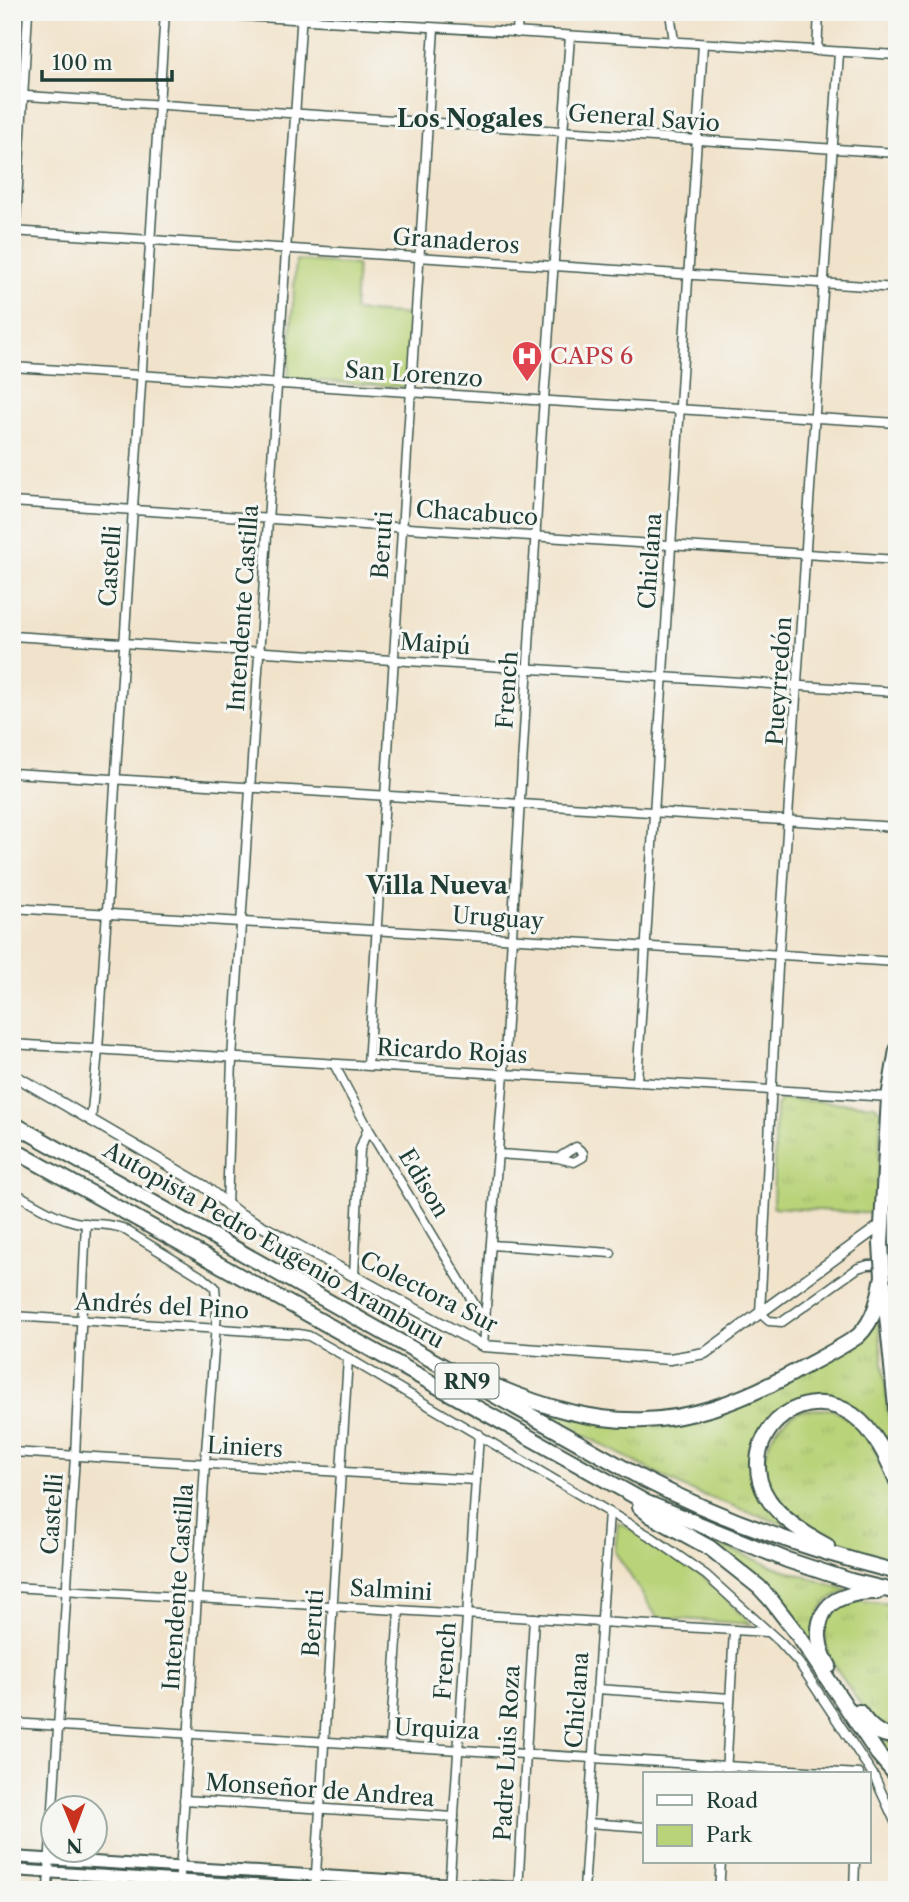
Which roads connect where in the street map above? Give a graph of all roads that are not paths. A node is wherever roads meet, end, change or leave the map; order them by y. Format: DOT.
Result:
graph roads {
  1 [pos="28,12"];
  2 [pos="165,12"];
  3 [pos="177,12"];
  4 [pos="518,12"];
  5 [pos="670,12"];
  6 [pos="819,12"];
  7 [pos="302,16"];
  8 [pos="434,28"];
  9 [pos="517,33"];
  10 [pos="570,36"];
  11 [pos="674,43"];
  12 [pos="703,44"];
  13 [pos="817,51"];
  14 [pos="839,52"];
  15 [pos="897,55"];
  16 [pos="12,95"];
  17 [pos="24,96"];
  18 [pos="158,105"];
  19 [pos="295,115"];
  20 [pos="428,122"];
  21 [pos="563,131"];
  22 [pos="697,141"];
  23 [pos="833,150"];
  24 [pos="897,153"];
  25 [pos="14,231"];
  26 [pos="150,240"];
  27 [pos="286,249"];
  28 [pos="419,258"];
  29 [pos="554,266"];
  30 [pos="688,275"];
  31 [pos="824,284"];
  32 [pos="897,288"];
  33 [pos="12,289"];
  34 [pos="12,367"];
  35 [pos="141,376"];
  36 [pos="277,384"];
  37 [pos="411,393"];
  38 [pos="544,402"];
  39 [pos="679,410"];
  40 [pos="815,418"];
  41 [pos="897,423"];
  42 [pos="12,502"];
  43 [pos="133,510"];
  44 [pos="268,519"];
  45 [pos="402,528"];
  46 [pos="536,536"];
  47 [pos="670,545"];
  48 [pos="806,554"];
  49 [pos="897,561"];
  50 [pos="12,636"];
  51 [pos="124,643"];
  52 [pos="259,652"];
  53 [pos="394,661"];
  54 [pos="528,669"];
  55 [pos="661,678"];
  56 [pos="797,686"];
  57 [pos="897,692"];
  58 [pos="12,773"];
  59 [pos="116,779"];
  60 [pos="250,788"];
  61 [pos="385,796"];
  62 [pos="519,804"];
  63 [pos="653,813"];
  64 [pos="789,821"];
  65 [pos="897,827"];
  66 [pos="12,908"];
  67 [pos="107,914"];
  68 [pos="241,922"];
  69 [pos="377,930"];
  70 [pos="512,939"];
  71 [pos="645,947"];
  72 [pos="779,955"];
  73 [pos="897,962"];
  74 [pos="12,1044"];
  75 [pos="99,1050"];
  76 [pos="897,1050"];
  77 [pos="232,1059"];
  78 [pos="334,1064"];
  79 [pos="368,1065"];
  80 [pos="504,1073"];
  81 [pos="12,1074"];
  82 [pos="637,1081"];
  83 [pos="770,1089"];
  84 [pos="889,1097"];
  85 [pos="91,1121"];
  86 [pos="14,1124"];
  87 [pos="368,1128"];
  88 [pos="12,1149"];
  89 [pos="498,1154"];
  90 [pos="12,1155"];
  91 [pos="558,1158"];
  92 [pos="56,1172"];
  93 [pos="12,1191"];
  94 [pos="227,1206"];
  95 [pos="897,1213"];
  96 [pos="86,1223"];
  97 [pos="881,1225"];
  98 [pos="893,1242"];
  99 [pos="491,1245"];
  100 [pos="897,1252"];
  101 [pos="611,1253"];
  102 [pos="897,1264"];
  103 [pos="354,1276"];
  104 [pos="883,1282"];
  105 [pos="760,1312"];
  106 [pos="12,1316"];
  107 [pos="484,1320"];
  108 [pos="81,1321"];
  109 [pos="216,1328"];
  110 [pos="392,1339"];
  111 [pos="483,1346"];
  112 [pos="348,1358"];
  113 [pos="897,1417"];
  114 [pos="479,1434"];
  115 [pos="12,1452"];
  116 [pos="75,1456"];
  117 [pos="205,1464"];
  118 [pos="341,1472"];
  119 [pos="476,1480"];
  120 [pos="897,1481"];
  121 [pos="615,1486"];
  122 [pos="609,1512"];
  123 [pos="863,1563"];
  124 [pos="897,1572"];
  125 [pos="12,1587"];
  126 [pos="66,1590"];
  127 [pos="893,1592"];
  128 [pos="197,1598"];
  129 [pos="333,1606"];
  130 [pos="399,1610"];
  131 [pos="467,1614"];
  132 [pos="534,1618"];
  133 [pos="602,1622"];
  134 [pos="734,1630"];
  135 [pos="768,1632"];
  136 [pos="597,1689"];
  137 [pos="730,1698"];
  138 [pos="12,1723"];
  139 [pos="58,1726"];
  140 [pos="188,1733"];
  141 [pos="897,1736"];
  142 [pos="324,1741"];
  143 [pos="390,1745"];
  144 [pos="458,1749"];
  145 [pos="526,1753"];
  146 [pos="593,1757"];
  147 [pos="726,1770"];
  148 [pos="792,1772"];
  149 [pos="869,1772"];
  150 [pos="871,1775"];
  151 [pos="897,1776"];
  152 [pos="54,1794"];
  153 [pos="184,1800"];
  154 [pos="320,1809"];
  155 [pos="454,1818"];
  156 [pos="588,1823"];
  157 [pos="897,1826"];
  158 [pos="643,1827"];
  159 [pos="12,1857"];
  160 [pos="38,1858"];
  161 [pos="108,1863"];
  162 [pos="50,1864"];
  163 [pos="721,1864"];
  164 [pos="855,1864"];
  165 [pos="179,1867"];
  166 [pos="12,1870"];
  167 [pos="49,1872"];
  168 [pos="316,1876"];
  169 [pos="180,1885"];
  170 [pos="449,1887"];
  171 [pos="315,1889"];
  172 [pos="518,1889"];
  173 [pos="48,1890"];
  174 [pos="332,1890"];
  175 [pos="552,1890"];
  176 [pos="584,1890"];
  177 [pos="719,1890"];
  178 [pos="854,1890"];
  1 -- 17 [label="street"];
  2 -- 18 [label="street, Castelli"];
  3 -- 7 [label="street"];
  4 -- 9 [label="street"];
  5 -- 11 [label="street"];
  6 -- 13 [label="street"];
  7 -- 8 [label="street"];
  7 -- 19 [label="street, Intendente Castilla"];
  8 -- 9 [label="street"];
  8 -- 20 [label="street, Beruti"];
  9 -- 10 [label="street"];
  10 -- 11 [label="street"];
  10 -- 21 [label="street, French"];
  11 -- 12 [label="street"];
  12 -- 13 [label="street"];
  12 -- 22 [label="street, Chiclana"];
  13 -- 14 [label="street"];
  14 -- 15 [label="street"];
  14 -- 23 [label="street, Pueyrredón"];
  16 -- 17 [label="street, General Savio"];
  17 -- 18 [label="street, General Savio"];
  17 -- 25 [label="street"];
  18 -- 19 [label="street, General Savio"];
  18 -- 26 [label="street, Castelli"];
  19 -- 20 [label="street, General Savio"];
  19 -- 27 [label="street, Intendente Castilla"];
  20 -- 21 [label="street, General Savio"];
  20 -- 28 [label="street, Beruti"];
  21 -- 22 [label="street, General Savio"];
  21 -- 29 [label="street, French"];
  22 -- 23 [label="street, General Savio"];
  22 -- 30 [label="street, Chiclana"];
  23 -- 24 [label="street, General Savio"];
  23 -- 31 [label="street, Pueyrredón"];
  25 -- 26 [label="street, Granaderos"];
  25 -- 33 [label="street"];
  26 -- 27 [label="street, Granaderos"];
  26 -- 35 [label="street, Castelli"];
  27 -- 28 [label="street, Granaderos"];
  27 -- 36 [label="street, Intendente Castilla"];
  28 -- 29 [label="street, Granaderos"];
  28 -- 37 [label="street, Beruti"];
  29 -- 30 [label="street, Granaderos"];
  29 -- 38 [label="street, French"];
  30 -- 31 [label="street, Granaderos"];
  30 -- 39 [label="street, Chiclana"];
  31 -- 32 [label="street, Granaderos"];
  31 -- 40 [label="street, Pueyrredón"];
  34 -- 35 [label="street, San Lorenzo"];
  35 -- 36 [label="street, San Lorenzo"];
  35 -- 43 [label="street, Castelli"];
  36 -- 37 [label="street, San Lorenzo"];
  36 -- 44 [label="street, Intendente Castilla"];
  37 -- 38 [label="street, San Lorenzo"];
  37 -- 45 [label="street, Beruti"];
  38 -- 39 [label="street, San Lorenzo"];
  38 -- 46 [label="street, French"];
  39 -- 40 [label="street, San Lorenzo"];
  39 -- 47 [label="street, Chiclana"];
  40 -- 41 [label="street, San Lorenzo"];
  40 -- 48 [label="street, Pueyrredón"];
  42 -- 43 [label="street, Chacabuco"];
  43 -- 44 [label="street, Chacabuco"];
  43 -- 51 [label="street, Castelli"];
  44 -- 45 [label="street, Chacabuco"];
  44 -- 52 [label="street, Intendente Castilla"];
  45 -- 46 [label="street, Chacabuco"];
  45 -- 53 [label="street, Beruti"];
  46 -- 47 [label="street, Chacabuco"];
  46 -- 54 [label="street, French"];
  47 -- 48 [label="street, Chacabuco"];
  47 -- 55 [label="street, Chiclana"];
  48 -- 49 [label="street, Chacabuco"];
  48 -- 56 [label="street, Pueyrredón"];
  50 -- 51 [label="street, Maipú"];
  51 -- 52 [label="street, Maipú"];
  51 -- 59 [label="street, Castelli"];
  52 -- 53 [label="street, Maipú"];
  52 -- 60 [label="street, Intendente Castilla"];
  53 -- 54 [label="street, Maipú"];
  53 -- 61 [label="street, Beruti"];
  54 -- 55 [label="street, Maipú"];
  54 -- 62 [label="street, French"];
  55 -- 56 [label="street, Maipú"];
  55 -- 63 [label="street, Chiclana"];
  56 -- 57 [label="street, Maipú"];
  56 -- 64 [label="street, Pueyrredón"];
  58 -- 59 [label="street"];
  59 -- 60 [label="street"];
  59 -- 67 [label="street, Castelli"];
  60 -- 61 [label="street"];
  60 -- 68 [label="street, Intendente Castilla"];
  61 -- 62 [label="street"];
  61 -- 69 [label="street, Beruti"];
  62 -- 63 [label="street"];
  62 -- 70 [label="street, French"];
  63 -- 64 [label="street"];
  63 -- 71 [label="street, Chiclana"];
  64 -- 65 [label="street"];
  64 -- 72 [label="street, Pueyrredón"];
  66 -- 67 [label="street, Uruguay"];
  67 -- 68 [label="street, Uruguay"];
  67 -- 75 [label="street, Castelli"];
  68 -- 69 [label="street, Uruguay"];
  68 -- 77 [label="street, Intendente Castilla"];
  69 -- 70 [label="street, Uruguay"];
  69 -- 79 [label="street, Beruti"];
  70 -- 71 [label="street, Uruguay"];
  70 -- 80 [label="street, French"];
  71 -- 72 [label="street, Uruguay"];
  71 -- 82 [label="street, Chiclana"];
  72 -- 73 [label="street, Uruguay"];
  72 -- 83 [label="street, Pueyrredón"];
  74 -- 75 [label="street, Ricardo Rojas"];
  75 -- 77 [label="street, Ricardo Rojas"];
  75 -- 85 [label="street, Castelli"];
  76 -- 84 [label="highway"];
  77 -- 78 [label="street, Ricardo Rojas"];
  77 -- 94 [label="street, Intendente Castilla"];
  78 -- 79 [label="street, Ricardo Rojas"];
  78 -- 87 [label="street, Edison"];
  79 -- 80 [label="street, Ricardo Rojas"];
  80 -- 82 [label="street, Ricardo Rojas"];
  80 -- 89 [label="street, French"];
  81 -- 85 [label="street, Colectora Sur"];
  82 -- 83 [label="street, Ricardo Rojas"];
  83 -- 84 [label="street, Ricardo Rojas"];
  83 -- 105 [label="street, Pueyrredón"];
  84 -- 97 [label="highway"];
  85 -- 94 [label="street, Colectora Sur"];
  86 -- 110 [label="highway, Autopista Pedro Eugenio Aramburu / RN9"];
  87 -- 103 [label="street"];
  87 -- 107 [label="street, Edison"];
  88 -- 92 [label="highway, Autopista Pedro Eugenio Aramburu / RN9"];
  89 -- 91 [label="street"];
  89 -- 99 [label="street, French"];
  90 -- 92 [label="highway"];
  92 -- 121 [label="highway, Autopista Pedro Eugenio Aramburu / RN9"];
  93 -- 96 [label="street"];
  94 -- 103 [label="street, Colectora Sur"];
  95 -- 98 [label="highway"];
  96 -- 108 [label="street, Castelli"];
  96 -- 109 [label="street, Intendente Castilla"];
  97 -- 98 [label="highway"];
  97 -- 105 [label="street, Colectora Sur"];
  98 -- 100 [label="highway"];
  98 -- 104 [label="highway, bridge"];
  99 -- 101 [label="street"];
  99 -- 107 [label="street, French"];
  102 -- 105 [label="street"];
  103 -- 111 [label="street, Colectora Sur"];
  104 -- 110 [label="highway"];
  104 -- 113 [label="highway"];
  105 -- 111 [label="street, Colectora Sur"];
  106 -- 108 [label="street, Andrés del Pino"];
  107 -- 111 [label="street, French"];
  108 -- 109 [label="street, Andrés del Pino"];
  108 -- 116 [label="street, Castelli"];
  109 -- 112 [label="street, Andrés del Pino"];
  109 -- 117 [label="street, Intendente Castilla"];
  110 -- 123 [label="highway, Autopista Pedro Eugenio Aramburu / RN9"];
  112 -- 114 [label="street"];
  112 -- 118 [label="street, Beruti"];
  114 -- 119 [label="street, French"];
  114 -- 122 [label="street"];
  115 -- 116 [label="street, Liniers"];
  116 -- 117 [label="street, Liniers"];
  116 -- 126 [label="street, Castelli"];
  117 -- 118 [label="street, Liniers"];
  117 -- 128 [label="street, Intendente Castilla"];
  118 -- 119 [label="street, Liniers"];
  118 -- 129 [label="street, Beruti"];
  119 -- 131 [label="street, French"];
  120 -- 123 [label="highway"];
  121 -- 127 [label="highway, Autopista Pedro Eugenio Aramburu / RN9"];
  121 -- 151 [label="highway"];
  122 -- 133 [label="street, Chiclana"];
  122 -- 135 [label="street"];
  123 -- 124 [label="highway, Autopista Pedro Eugenio Aramburu / RN9"];
  125 -- 126 [label="street, Salmini"];
  126 -- 128 [label="street, Salmini"];
  126 -- 139 [label="street, Castelli"];
  127 -- 141 [label="highway"];
  128 -- 129 [label="street, Salmini"];
  128 -- 140 [label="street, Intendente Castilla"];
  129 -- 130 [label="street, Salmini"];
  129 -- 142 [label="street, Beruti"];
  130 -- 131 [label="street, Salmini"];
  130 -- 143 [label="street"];
  131 -- 132 [label="street, Salmini"];
  131 -- 144 [label="street, French"];
  132 -- 133 [label="street, Salmini"];
  132 -- 145 [label="street, Padre Luis Roza"];
  133 -- 134 [label="street, Salmini"];
  133 -- 136 [label="street, Chiclana"];
  134 -- 135 [label="street, Salmini"];
  134 -- 137 [label="street"];
  135 -- 149 [label="street"];
  136 -- 137 [label="street"];
  136 -- 146 [label="street, Chiclana"];
  137 -- 147 [label="street"];
  138 -- 139 [label="street, Urquiza"];
  139 -- 140 [label="street, Urquiza"];
  139 -- 152 [label="street, Castelli"];
  140 -- 142 [label="street, Urquiza"];
  140 -- 153 [label="street, Intendente Castilla"];
  142 -- 143 [label="street, Urquiza"];
  142 -- 154 [label="street, Beruti"];
  143 -- 144 [label="street, Urquiza"];
  144 -- 145 [label="street, Urquiza"];
  144 -- 155 [label="street, French"];
  145 -- 146 [label="street, Urquiza"];
  145 -- 172 [label="street, Padre Luis Roza"];
  146 -- 147 [label="street, Urquiza"];
  146 -- 156 [label="street, Chiclana"];
  147 -- 148 [label="street, Urquiza"];
  150 -- 157 [label="street"];
  153 -- 154 [label="street, Monseñor de Andrea"];
  153 -- 165 [label="street, Intendente Castilla"];
  154 -- 155 [label="street, Monseñor de Andrea"];
  154 -- 168 [label="street, Beruti"];
  155 -- 170 [label="street, French"];
  156 -- 158 [label="street"];
  156 -- 176 [label="street, Chiclana"];
  159 -- 160 [label="main road"];
  161 -- 165 [label="main road"];
  162 -- 167 [label="street"];
  163 -- 177 [label="street"];
  164 -- 178 [label="street"];
  165 -- 168 [label="main road"];
  165 -- 169 [label="street, Intendente Castilla"];
  166 -- 167 [label="main road"];
  167 -- 169 [label="main road"];
  167 -- 173 [label="street"];
  168 -- 170 [label="main road"];
  168 -- 171 [label="street, Beruti"];
  169 -- 171 [label="main road"];
  170 -- 172 [label="main road"];
  171 -- 174 [label="main road"];
  172 -- 175 [label="main road"];
}
